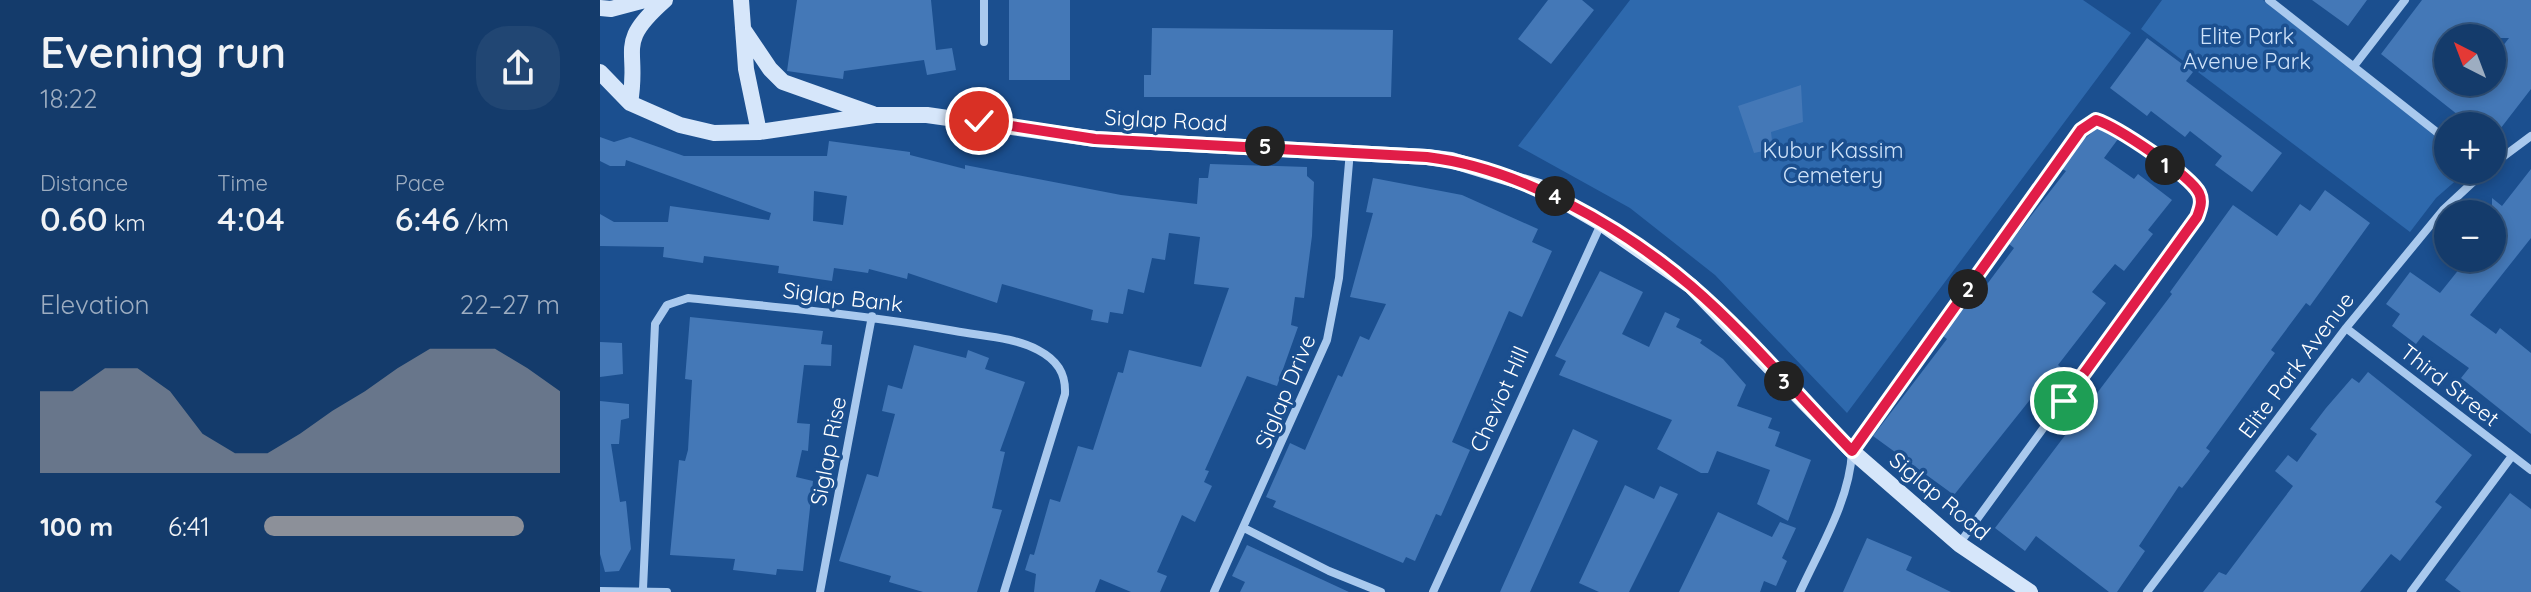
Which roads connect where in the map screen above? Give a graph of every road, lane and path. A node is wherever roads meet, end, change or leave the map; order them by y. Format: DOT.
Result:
graph roads {
  1 [pos="645,0"];
  2 [pos="665,0"];
  3 [pos="741,0"];
  4 [pos="984,0"];
  5 [pos="2269,0"];
  6 [pos="2405,0"];
  7 [pos="600,8"];
  8 [pos="743,29"];
  9 [pos="984,42"];
  10 [pos="2354,66"];
  11 [pos="600,72"];
  12 [pos="630,103"];
  13 [pos="875,115"];
  14 [pos="2434,130"];
  15 [pos="759,132"];
  16 [pos="2531,136"];
  17 [pos="1344,150"];
  18 [pos="2506,155"];
  19 [pos="2471,184"];
  20 [pos="1601,223"];
  21 [pos="872,316"];
  22 [pos="2346,328"];
  23 [pos="2512,456"];
  24 [pos="1852,460"];
  25 [pos="2531,470"];
  26 [pos="1244,528"];
  27 [pos="1959,544"];
  28 [pos="643,589"];
  29 [pos="600,591"];
  30 [pos="667,592"];
  31 [pos="820,592"];
  32 [pos="1004,592"];
  33 [pos="1214,592"];
  34 [pos="1381,592"];
  35 [pos="1433,592"];
  36 [pos="1800,592"];
  37 [pos="2030,592"];
  38 [pos="2147,592"];
  39 [pos="2411,592"];
  1 -- 7 [label="main road"];
  2 -- 12 [label="main road"];
  3 -- 8 [label="main road"];
  4 -- 9 [label="street"];
  5 -- 10 [label="street"];
  6 -- 10 [label="street"];
  8 -- 13 [label="main road"];
  8 -- 15 [label="main road"];
  10 -- 14 [label="street"];
  11 -- 12 [label="main road, Siglap Road"];
  12 -- 15 [label="main road, Siglap Road"];
  13 -- 15 [label="main road, Siglap Road"];
  13 -- 17 [label="main road, Siglap Road"];
  16 -- 18 [label="street"];
  17 -- 20 [label="main road, Siglap Road"];
  17 -- 26 [label="street, Siglap Drive"];
  19 -- 22 [label="street, Elite Park Avenue"];
  20 -- 24 [label="main road, Siglap Road"];
  20 -- 35 [label="street, Cheviot Hill"];
  21 -- 28 [label="street, Siglap Bank"];
  21 -- 31 [label="street, Siglap Rise"];
  21 -- 32 [label="street, Siglap Bank"];
  22 -- 23 [label="street, Third Street"];
  22 -- 38 [label="street, Elite Park Avenue"];
  23 -- 25 [label="street, Third Street"];
  23 -- 39 [label="street"];
  24 -- 27 [label="main road, Siglap Road"];
  24 -- 27 [label="street"];
  24 -- 36 [label="street"];
  26 -- 33 [label="street, Siglap Drive"];
  26 -- 34 [label="street"];
  27 -- 37 [label="main road, Siglap Road"];
  28 -- 29 [label="street"];
  28 -- 30 [label="street"];
}
